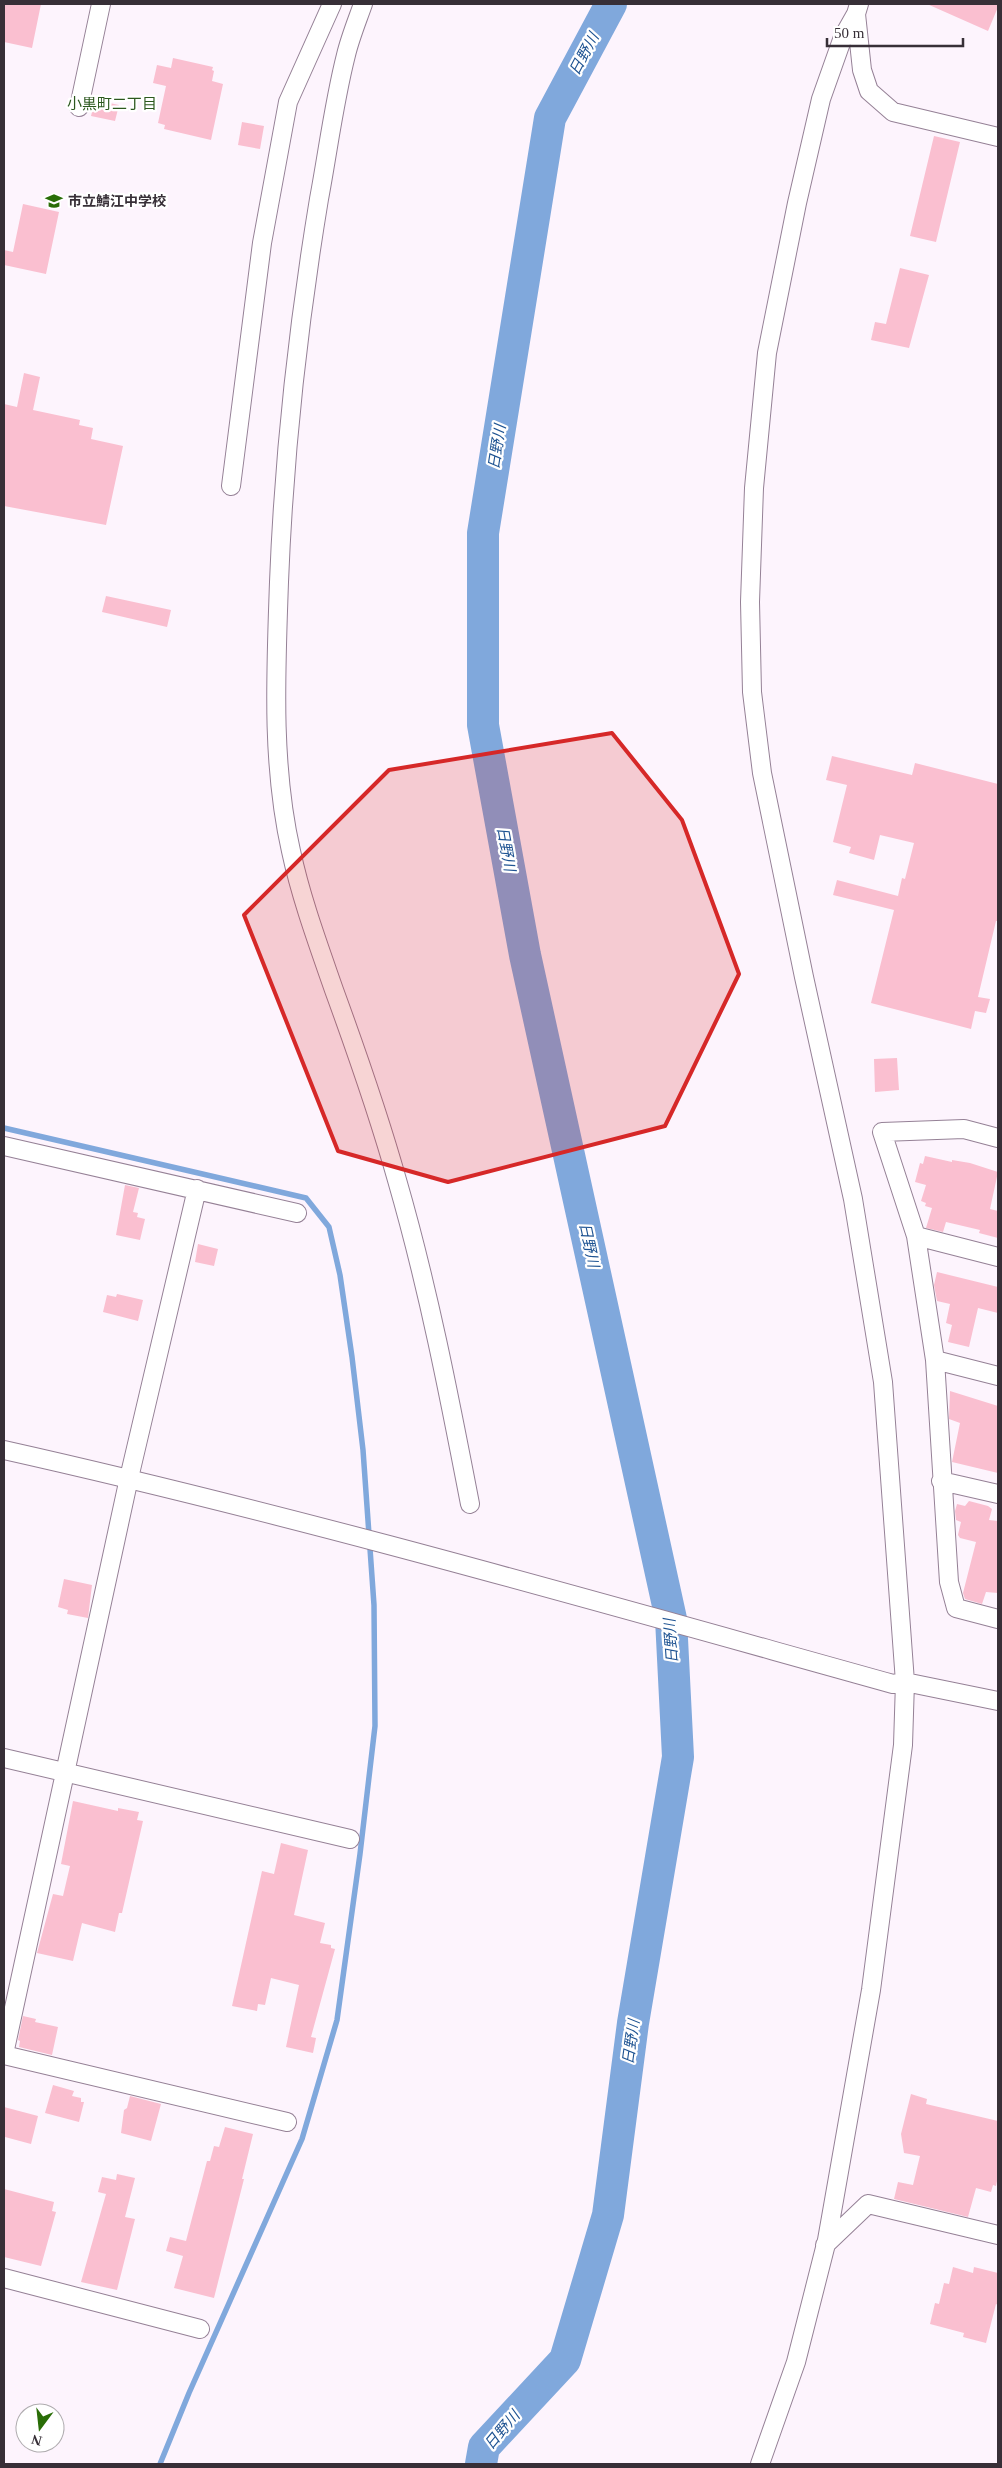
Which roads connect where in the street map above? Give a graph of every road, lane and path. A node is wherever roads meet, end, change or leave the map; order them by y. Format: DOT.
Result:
graph roads {
  1 [pos="101,4"];
  2 [pos="332,4"];
  3 [pos="363,4"];
  4 [pos="858,9"];
  5 [pos="79,106"];
  6 [pos="998,137"];
  7 [pos="231,486"];
  8 [pos="998,1138"];
  9 [pos="4,1146"];
  10 [pos="197,1189"];
  11 [pos="297,1213"];
  12 [pos="916,1236"];
  13 [pos="998,1257"];
  14 [pos="935,1360"];
  15 [pos="998,1376"];
  16 [pos="4,1450"];
  17 [pos="129,1478"];
  18 [pos="941,1481"];
  19 [pos="998,1494"];
  20 [pos="470,1504"];
  21 [pos="998,1619"];
  22 [pos="899,1683"];
  23 [pos="998,1701"];
  24 [pos="4,1758"];
  25 [pos="64,1771"];
  26 [pos="350,1839"];
  27 [pos="4,2055"];
  28 [pos="287,2122"];
  29 [pos="998,2235"];
  30 [pos="825,2245"];
  31 [pos="4,2278"];
  32 [pos="200,2329"];
  33 [pos="760,2464"];
  1 -- 5 [label="street"];
  2 -- 7 [label="street"];
  3 -- 20 [label="street"];
  4 -- 6 [label="street"];
  4 -- 22 [label="street"];
  8 -- 12 [label="street"];
  9 -- 10 [label="street"];
  10 -- 11 [label="street"];
  10 -- 17 [label="street"];
  12 -- 13 [label="street"];
  12 -- 14 [label="street"];
  14 -- 15 [label="street"];
  14 -- 18 [label="street"];
  16 -- 17 [label="street"];
  17 -- 22 [label="street"];
  17 -- 25 [label="street"];
  18 -- 19 [label="street"];
  18 -- 21 [label="street"];
  22 -- 23 [label="street"];
  22 -- 30 [label="street"];
  24 -- 25 [label="street"];
  25 -- 26 [label="street"];
  25 -- 27 [label="street"];
  27 -- 28 [label="street"];
  29 -- 30 [label="street"];
  30 -- 33 [label="street"];
  31 -- 32 [label="street"];
}
